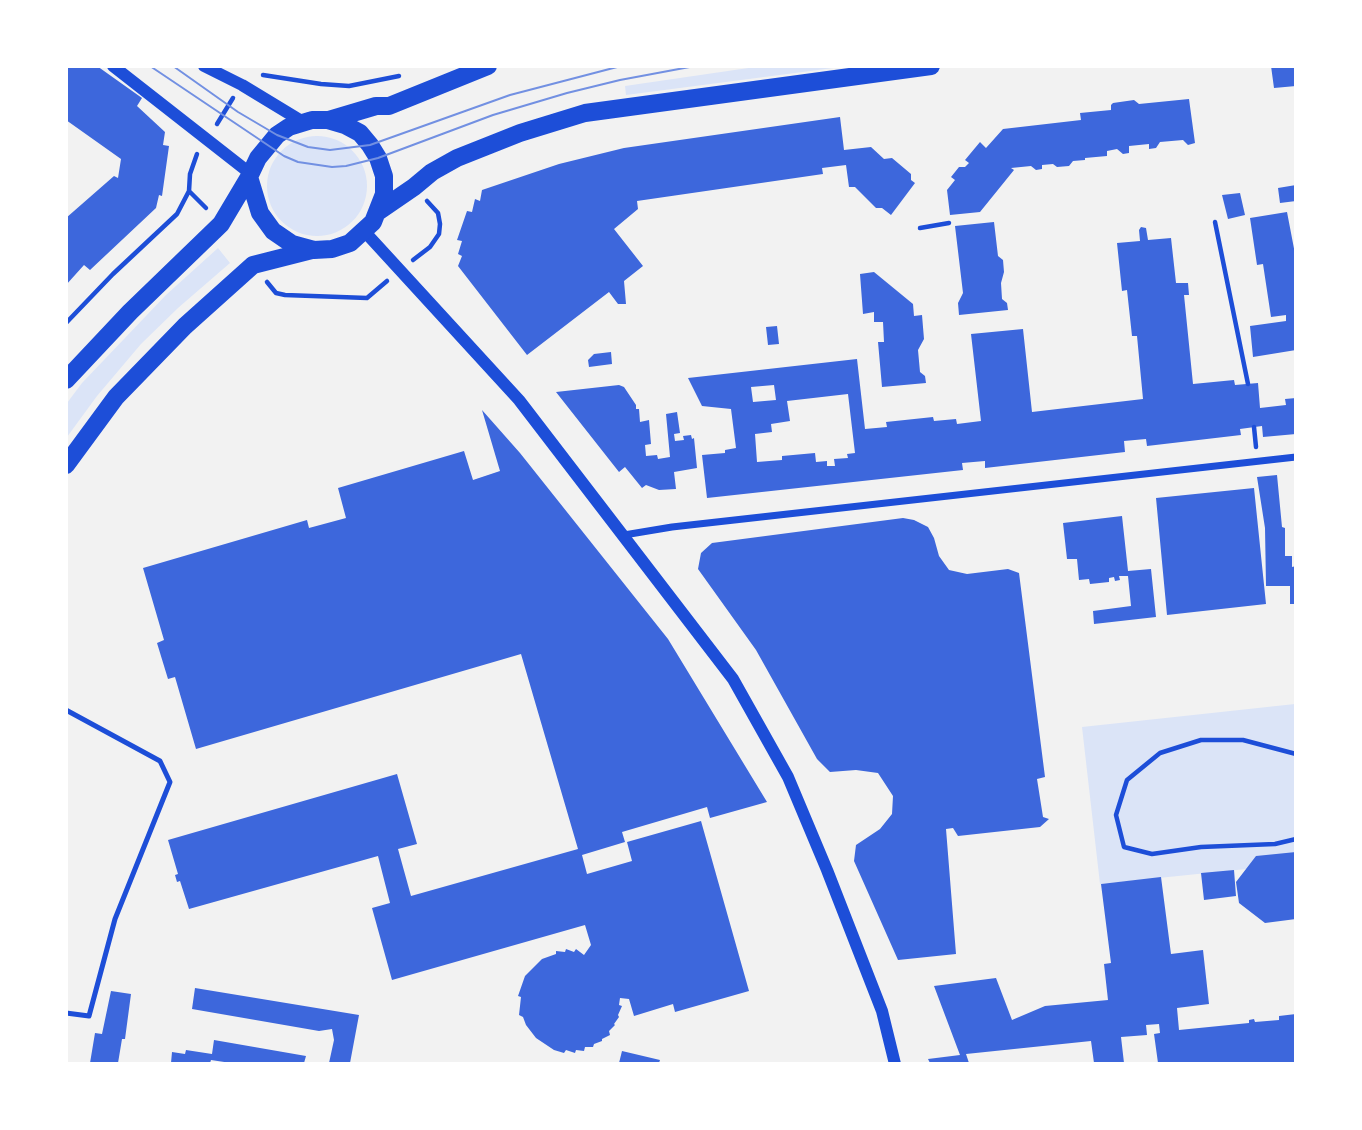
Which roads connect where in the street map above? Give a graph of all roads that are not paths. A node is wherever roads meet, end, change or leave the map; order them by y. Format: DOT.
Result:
graph roads {
  1 [pos="113,66"];
  2 [pos="204,66"];
  3 [pos="488,66"];
  4 [pos="931,66"];
  5 [pos="328,120"];
  6 [pos="303,121"];
  7 [pos="250,175"];
  8 [pos="379,211"];
  9 [pos="365,232"];
  10 [pos="314,250"];
  11 [pos="66,380"];
  12 [pos="1296,457"];
  13 [pos="66,465"];
  14 [pos="624,536"];
  15 [pos="66,710"];
  16 [pos="66,1013"];
  17 [pos="895,1063"];
  1 -- 7 [label="street"];
  2 -- 6 [label="street"];
  3 -- 5 [label="main road"];
  4 -- 8 [label="main road"];
  5 -- 6 [label="main road"];
  5 -- 8 [label="main road"];
  6 -- 7 [label="main road"];
  7 -- 10 [label="main road"];
  7 -- 11 [label="main road"];
  8 -- 9 [label="main road"];
  9 -- 10 [label="main road"];
  9 -- 14 [label="street"];
  10 -- 13 [label="main road"];
  12 -- 14 [label="street"];
  14 -- 17 [label="street"];
  15 -- 16 [label="lane"];
}
